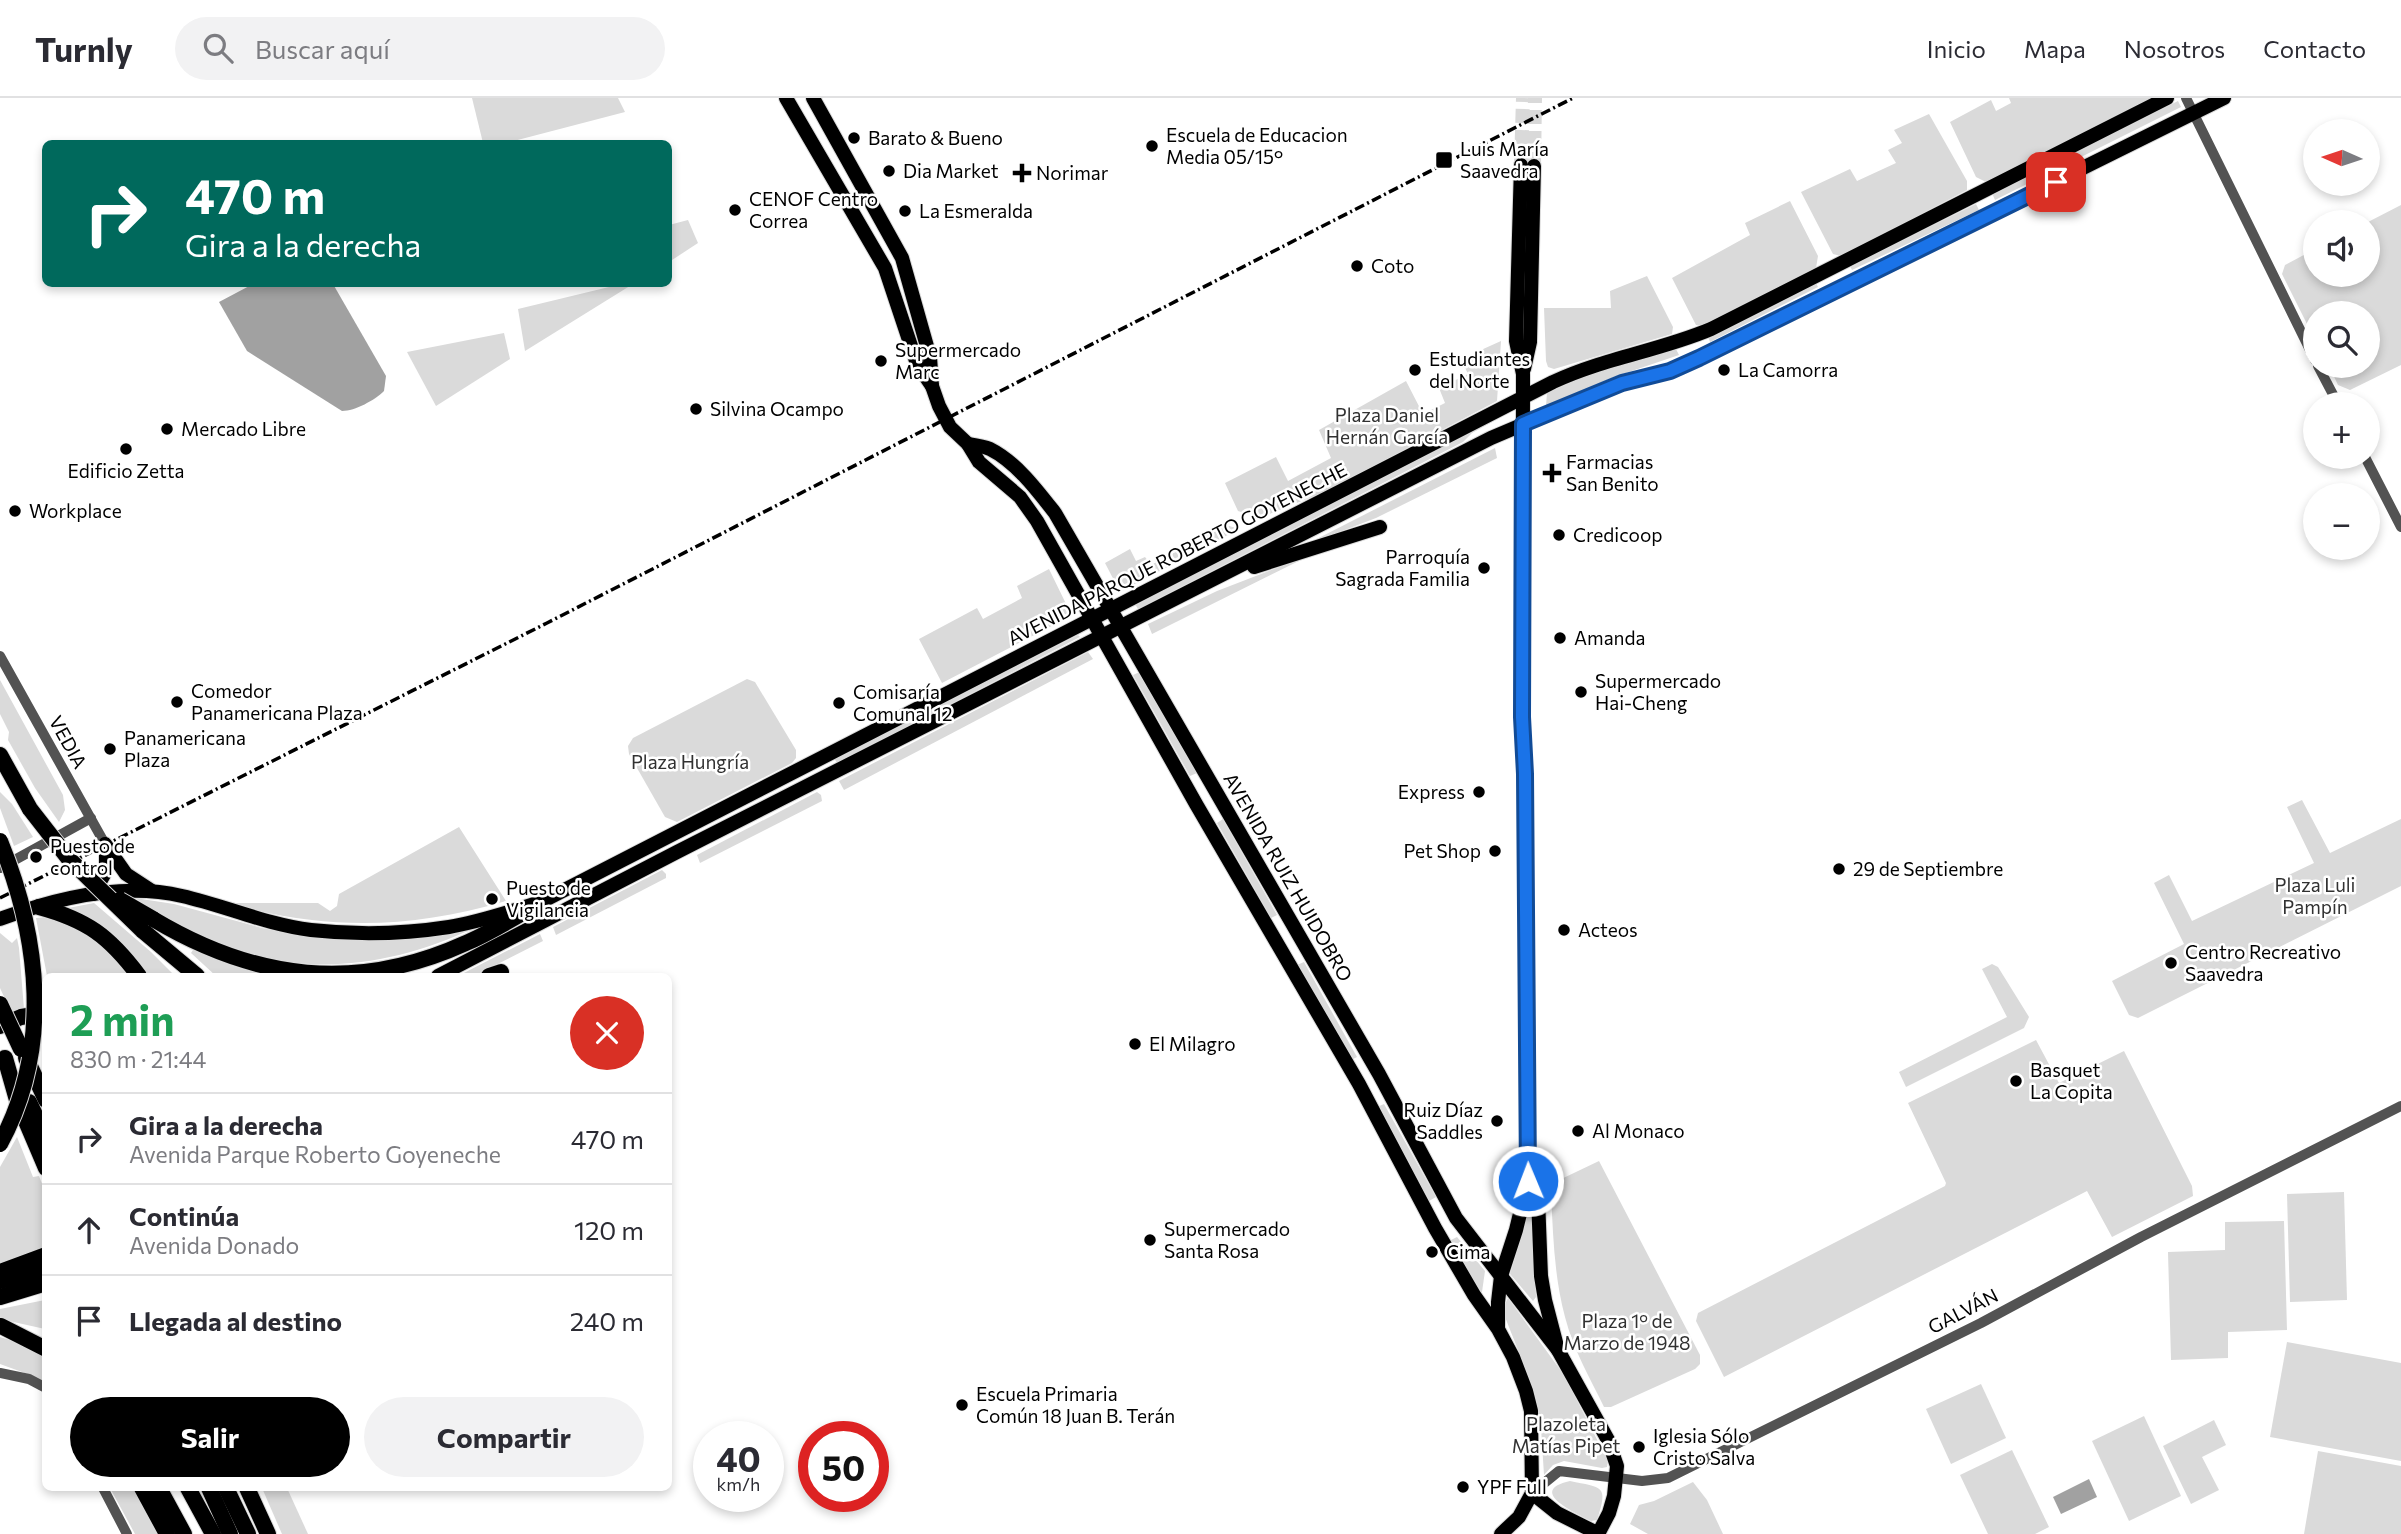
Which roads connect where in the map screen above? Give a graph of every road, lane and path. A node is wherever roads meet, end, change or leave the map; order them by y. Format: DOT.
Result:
graph roads {
  1 [pos="786,98"];
  2 [pos="813,98"];
  3 [pos="2167,98"];
  4 [pos="2186,98"];
  5 [pos="2224,98"];
  6 [pos="2194,113"];
  7 [pos="1527,166"];
  8 [pos="2303,336"];
  9 [pos="932,386"];
  10 [pos="1523,397"];
  11 [pos="1523,424"];
  12 [pos="968,444"];
  13 [pos="2371,469"];
  14 [pos="1380,527"];
  15 [pos="2401,527"];
  16 [pos="1213,580"];
  17 [pos="1111,609"];
  18 [pos="1092,619"];
  19 [pos="1121,626"];
  20 [pos="1101,636"];
  21 [pos="0,656"];
  22 [pos="0,755"];
  23 [pos="91,818"];
  24 [pos="0,841"];
  25 [pos="105,844"];
  26 [pos="0,868"];
  27 [pos="98,892"];
  28 [pos="153,892"];
  29 [pos="541,902"];
  30 [pos="39,907"];
  31 [pos="0,919"];
  32 [pos="148,924"];
  33 [pos="136,973"];
  34 [pos="194,973"];
  35 [pos="315,973"];
  36 [pos="347,973"];
  37 [pos="444,973"];
  38 [pos="0,1004"];
  39 [pos="42,1014"];
  40 [pos="0,1026"];
  41 [pos="3,1054"];
  42 [pos="42,1092"];
  43 [pos="2401,1106"];
  44 [pos="42,1130"];
  45 [pos="0,1144"];
  46 [pos="42,1159"];
  47 [pos="1528,1181"];
  48 [pos="42,1256"];
  49 [pos="42,1270"];
  50 [pos="0,1272"];
  51 [pos="1501,1276"];
  52 [pos="0,1281"];
  53 [pos="42,1284"];
  54 [pos="42,1292"];
  55 [pos="0,1298"];
  56 [pos="1,1326"];
  57 [pos="1498,1329"];
  58 [pos="42,1337"];
  59 [pos="42,1347"];
  60 [pos="1558,1350"];
  61 [pos="0,1373"];
  62 [pos="42,1386"];
  63 [pos="1617,1479"];
  64 [pos="105,1491"];
  65 [pos="144,1491"];
  66 [pos="161,1491"];
  67 [pos="190,1491"];
  68 [pos="210,1491"];
  69 [pos="227,1491"];
  70 [pos="248,1491"];
  71 [pos="1532,1493"];
  72 [pos="127,1534"];
  73 [pos="167,1534"];
  74 [pos="184,1534"];
  75 [pos="213,1534"];
  76 [pos="230,1534"];
  77 [pos="248,1534"];
  78 [pos="268,1534"];
  79 [pos="1501,1534"];
  80 [pos="1599,1534"];
  1 -- 9 [label="main road, AVENIDA RUIZ HUIDOBRO"];
  2 -- 9 [label="main road, AVENIDA RUIZ HUIDOBRO"];
  3 -- 10 [label="main road, AVENIDA PARQUE ROBERTO GOYENECHE"];
  4 -- 6 [label="street"];
  5 -- 6 [label="main road, AVENIDA PARQUE ROBERTO GOYENECHE"];
  6 -- 8 [label="street"];
  6 -- 11 [label="main road, AVENIDA PARQUE ROBERTO GOYENECHE"];
  7 -- 10 [label="main road"];
  9 -- 12 [label="main road, AVENIDA RUIZ HUIDOBRO"];
  10 -- 11 [label="main road"];
  10 -- 17 [label="main road, AVENIDA PARQUE ROBERTO GOYENECHE"];
  11 -- 16 [label="main road, AVENIDA PARQUE ROBERTO GOYENECHE"];
  11 -- 47 [label="main road"];
  12 -- 17 [label="main road, AVENIDA RUIZ HUIDOBRO"];
  12 -- 18 [label="main road, AVENIDA RUIZ HUIDOBRO"];
  13 -- 15 [label="street"];
  14 -- 16 [label="main road"];
  16 -- 19 [label="main road, AVENIDA PARQUE ROBERTO GOYENECHE"];
  17 -- 18 [label="main road, AVENIDA PARQUE ROBERTO GOYENECHE"];
  17 -- 19 [label="main road, AVENIDA RUIZ HUIDOBRO"];
  18 -- 20 [label="main road, AVENIDA RUIZ HUIDOBRO"];
  18 -- 29 [label="main road, AVENIDA PARQUE ROBERTO GOYENECHE"];
  19 -- 20 [label="main road, AVENIDA PARQUE ROBERTO GOYENECHE"];
  19 -- 51 [label="main road, AVENIDA RUIZ HUIDOBRO"];
  20 -- 37 [label="main road, AVENIDA PARQUE ROBERTO GOYENECHE"];
  20 -- 57 [label="main road, AVENIDA RUIZ HUIDOBRO"];
  21 -- 23 [label="street, VEDIA"];
  22 -- 27 [label="highway, bridge"];
  23 -- 25 [label="street, VEDIA"];
  23 -- 26 [label="street"];
  24 -- 45 [label="highway, bridge"];
  25 -- 27 [label="main road"];
  25 -- 28 [label="main road"];
  27 -- 28 [label="main road, AVENIDA PARQUE ROBERTO GOYENECHE"];
  27 -- 30 [label="main road, AVENIDA PARQUE ROBERTO GOYENECHE"];
  27 -- 32 [label="highway, bridge"];
  28 -- 29 [label="main road, AVENIDA PARQUE ROBERTO GOYENECHE"];
  29 -- 36 [label="highway"];
  30 -- 31 [label="main road, AVENIDA PARQUE ROBERTO GOYENECHE"];
  30 -- 33 [label="highway"];
  32 -- 34 [label="highway"];
  32 -- 35 [label="highway"];
  38 -- 42 [label="highway, bridge"];
  39 -- 40 [label="highway"];
  41 -- 44 [label="highway"];
  41 -- 46 [label="highway"];
  43 -- 63 [label="street, GALVÁN"];
  47 -- 51 [label="main road"];
  47 -- 60 [label="main road"];
  48 -- 50 [label="highway"];
  49 -- 52 [label="highway"];
  51 -- 57 [label="main road"];
  51 -- 60 [label="main road, AVENIDA RUIZ HUIDOBRO"];
  53 -- 55 [label="highway"];
  54 -- 55 [label="highway"];
  56 -- 58 [label="highway"];
  56 -- 59 [label="highway"];
  57 -- 71 [label="main road, AVENIDA RUIZ HUIDOBRO"];
  60 -- 63 [label="main road"];
  61 -- 62 [label="street"];
  63 -- 71 [label="street, GALVÁN"];
  63 -- 80 [label="main road"];
  64 -- 72 [label="street"];
  65 -- 73 [label="highway"];
  66 -- 74 [label="highway"];
  67 -- 75 [label="highway"];
  68 -- 76 [label="highway"];
  69 -- 77 [label="highway"];
  70 -- 78 [label="highway"];
  71 -- 79 [label="main road"];
  71 -- 80 [label="main road"];
}
